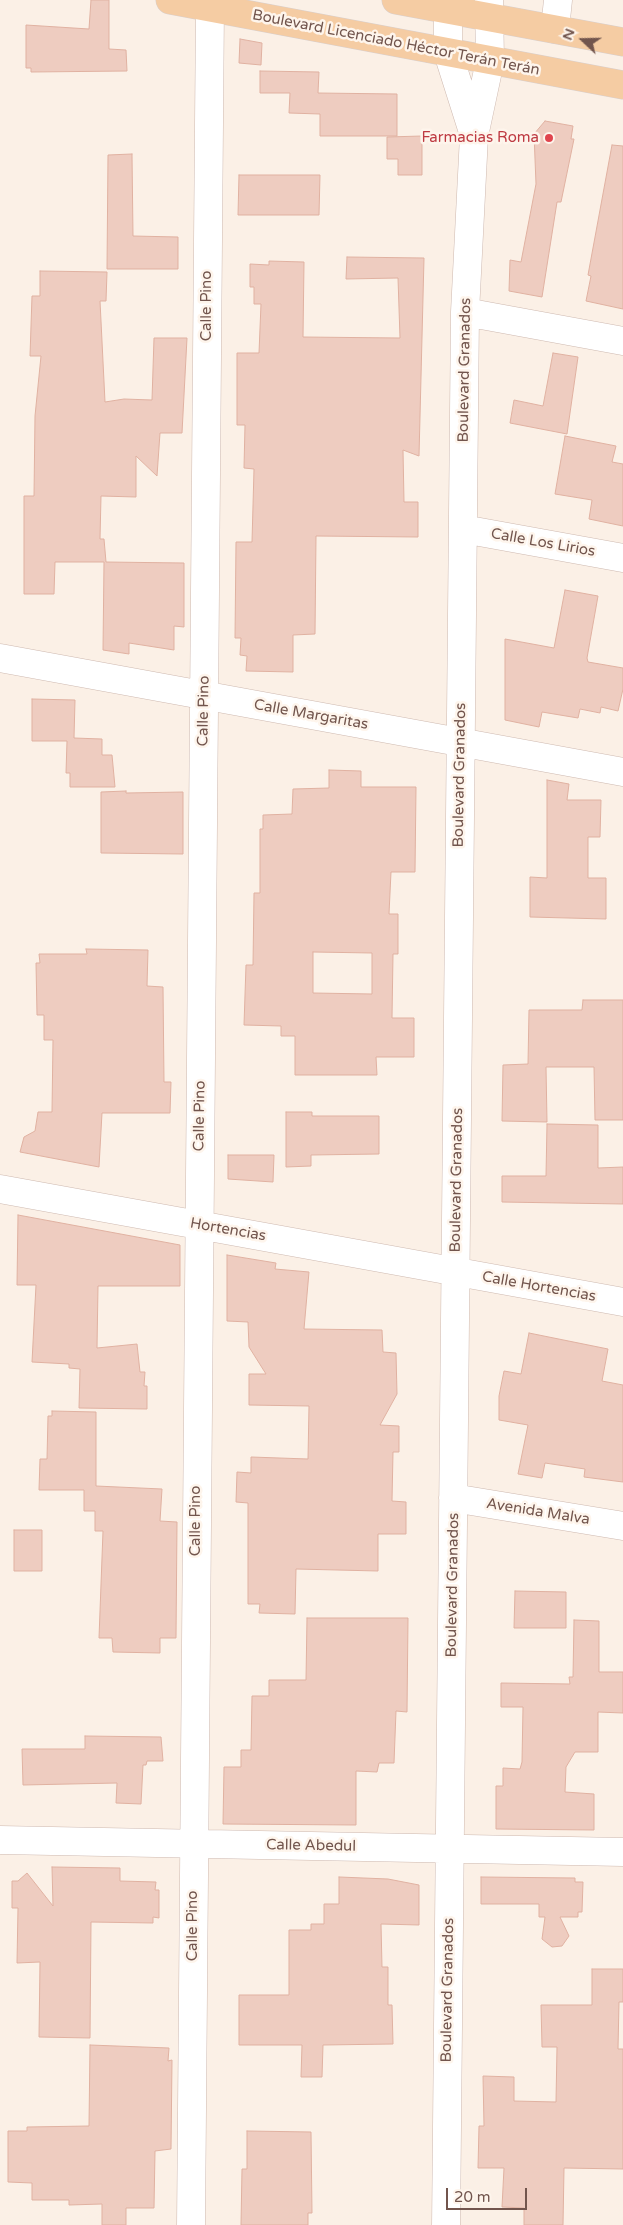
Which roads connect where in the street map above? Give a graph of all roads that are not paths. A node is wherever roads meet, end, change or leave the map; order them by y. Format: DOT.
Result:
graph roads {
  1 [pos="170,0"];
  2 [pos="396,0"];
  3 [pos="558,0"];
  4 [pos="448,5"];
  5 [pos="210,7"];
  6 [pos="490,9"];
  7 [pos="555,29"];
  8 [pos="623,42"];
  9 [pos="448,54"];
  10 [pos="490,61"];
  11 [pos="623,85"];
  12 [pos="474,136"];
  13 [pos="465,312"];
  14 [pos="623,341"];
  15 [pos="463,529"];
  16 [pos="623,558"];
  17 [pos="0,658"];
  18 [pos="204,696"];
  19 [pos="461,743"];
  20 [pos="623,772"];
  21 [pos="0,1189"];
  22 [pos="199,1225"];
  23 [pos="456,1272"];
  24 [pos="623,1302"];
  25 [pos="453,1498"];
  26 [pos="623,1526"];
  27 [pos="0,1840"];
  28 [pos="194,1844"];
  29 [pos="450,1849"];
  30 [pos="623,1852"];
  31 [pos="191,2225"];
  32 [pos="446,2225"];
  1 -- 5 [label="main road, Boulevard Licenciado Héctor Terán Terán"];
  2 -- 4 [label="main road"];
  3 -- 7 [label="street"];
  4 -- 6 [label="main road"];
  4 -- 9 [label="street, Boulevard Granados"];
  5 -- 9 [label="main road, Boulevard Licenciado Héctor Terán Terán"];
  5 -- 18 [label="street, Calle Pino"];
  6 -- 7 [label="main road"];
  6 -- 10 [label="street, Boulevard Granados"];
  7 -- 8 [label="main road"];
  9 -- 10 [label="main road, Boulevard Licenciado Héctor Terán Terán"];
  9 -- 12 [label="street, Boulevard Granados"];
  10 -- 11 [label="main road, Boulevard Licenciado Héctor Terán Terán"];
  10 -- 12 [label="street, Boulevard Granados"];
  12 -- 13 [label="street, Boulevard Granados"];
  13 -- 14 [label="street"];
  13 -- 15 [label="street, Boulevard Granados"];
  15 -- 16 [label="street, Calle Los Lirios"];
  15 -- 19 [label="street, Boulevard Granados"];
  17 -- 18 [label="street, Calle Margaritas"];
  18 -- 19 [label="street, Calle Margaritas"];
  18 -- 22 [label="street, Calle Pino"];
  19 -- 20 [label="street, Calle Margaritas"];
  19 -- 23 [label="street, Boulevard Granados"];
  21 -- 22 [label="street, Hortencias"];
  22 -- 23 [label="street, Hortencias"];
  22 -- 28 [label="street, Calle Pino"];
  23 -- 24 [label="street, Calle Hortencias"];
  23 -- 25 [label="street, Boulevard Granados"];
  25 -- 26 [label="street, Avenida Malva"];
  25 -- 29 [label="street, Boulevard Granados"];
  27 -- 28 [label="street, Calle Abedul"];
  28 -- 29 [label="street, Calle Abedul"];
  28 -- 31 [label="street, Calle Pino"];
  29 -- 30 [label="street, Calle Abedul"];
  29 -- 32 [label="street, Boulevard Granados"];
}
